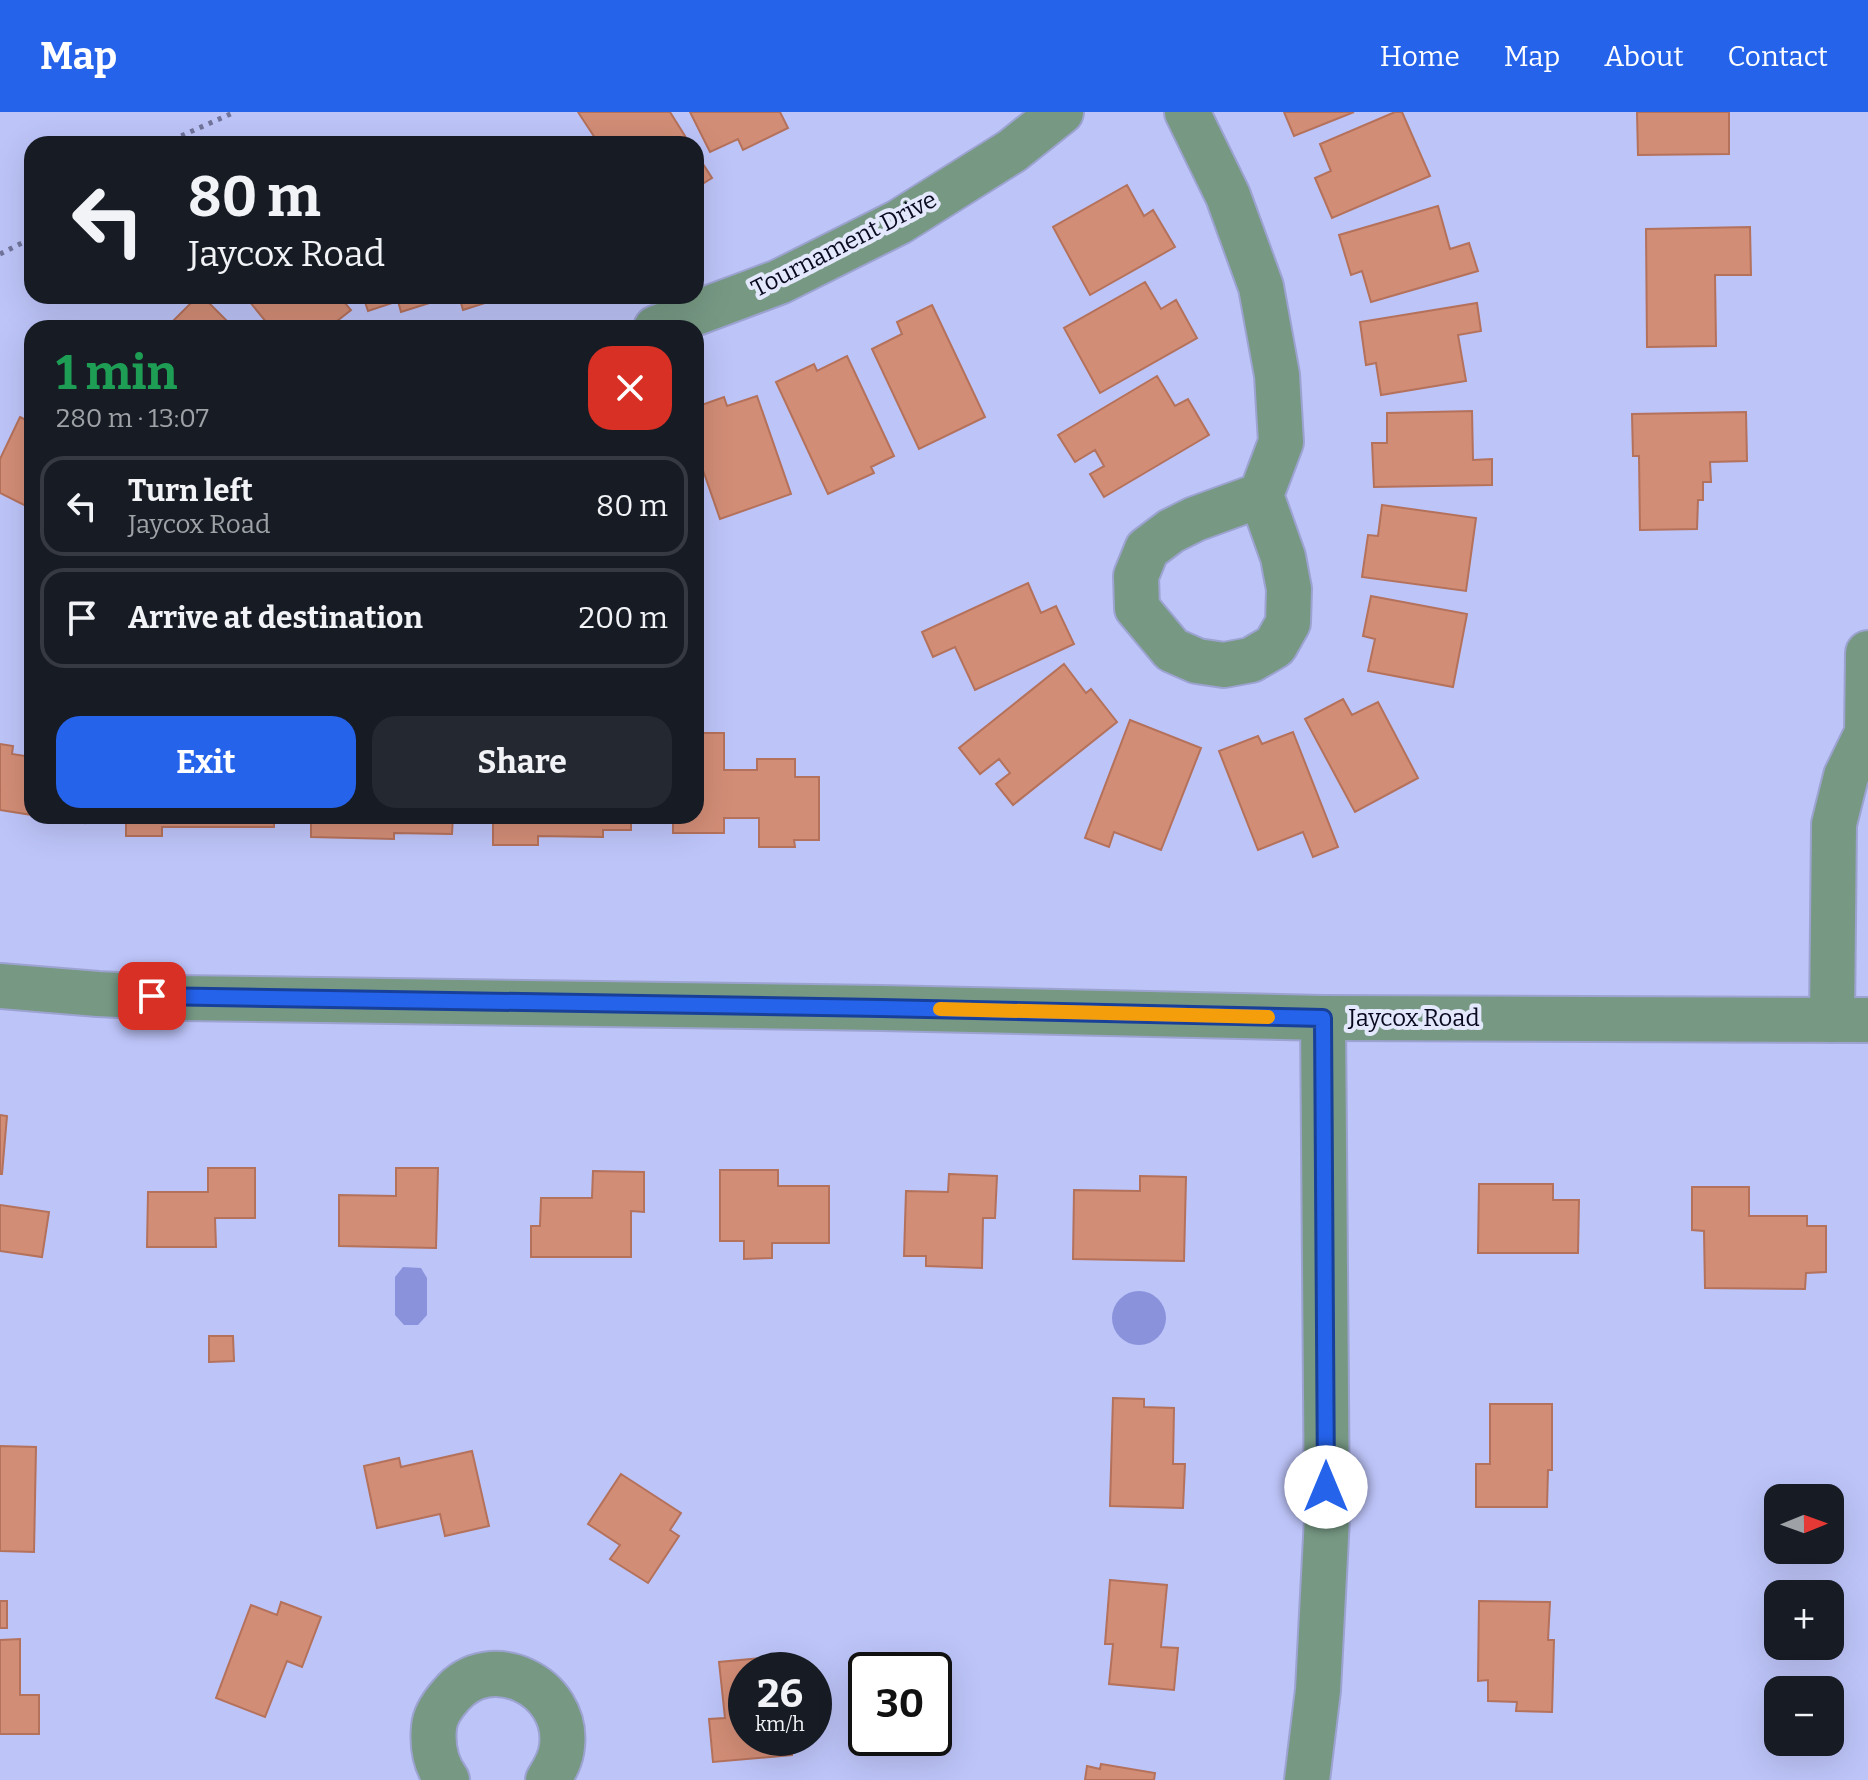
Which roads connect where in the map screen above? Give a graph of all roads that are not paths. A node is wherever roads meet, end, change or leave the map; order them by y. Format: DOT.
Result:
graph roads {
  1 [pos="1061,112"];
  2 [pos="1187,112"];
  3 [pos="677,320"];
  4 [pos="1261,495"];
  5 [pos="1868,653"];
  6 [pos="1868,734"];
  7 [pos="0,986"];
  8 [pos="1323,1018"];
  9 [pos="1850,1020"];
  10 [pos="447,1780"];
  11 [pos="548,1780"];
  12 [pos="1307,1780"];
  1 -- 3 [label="street, Tournament Drive"];
  2 -- 4 [label="street"];
  5 -- 6 [label="street"];
  6 -- 9 [label="street"];
  7 -- 8 [label="street, Jaycox Road"];
  8 -- 9 [label="street, Jaycox Road"];
  8 -- 12 [label="street"];
  10 -- 11 [label="street"];
}
